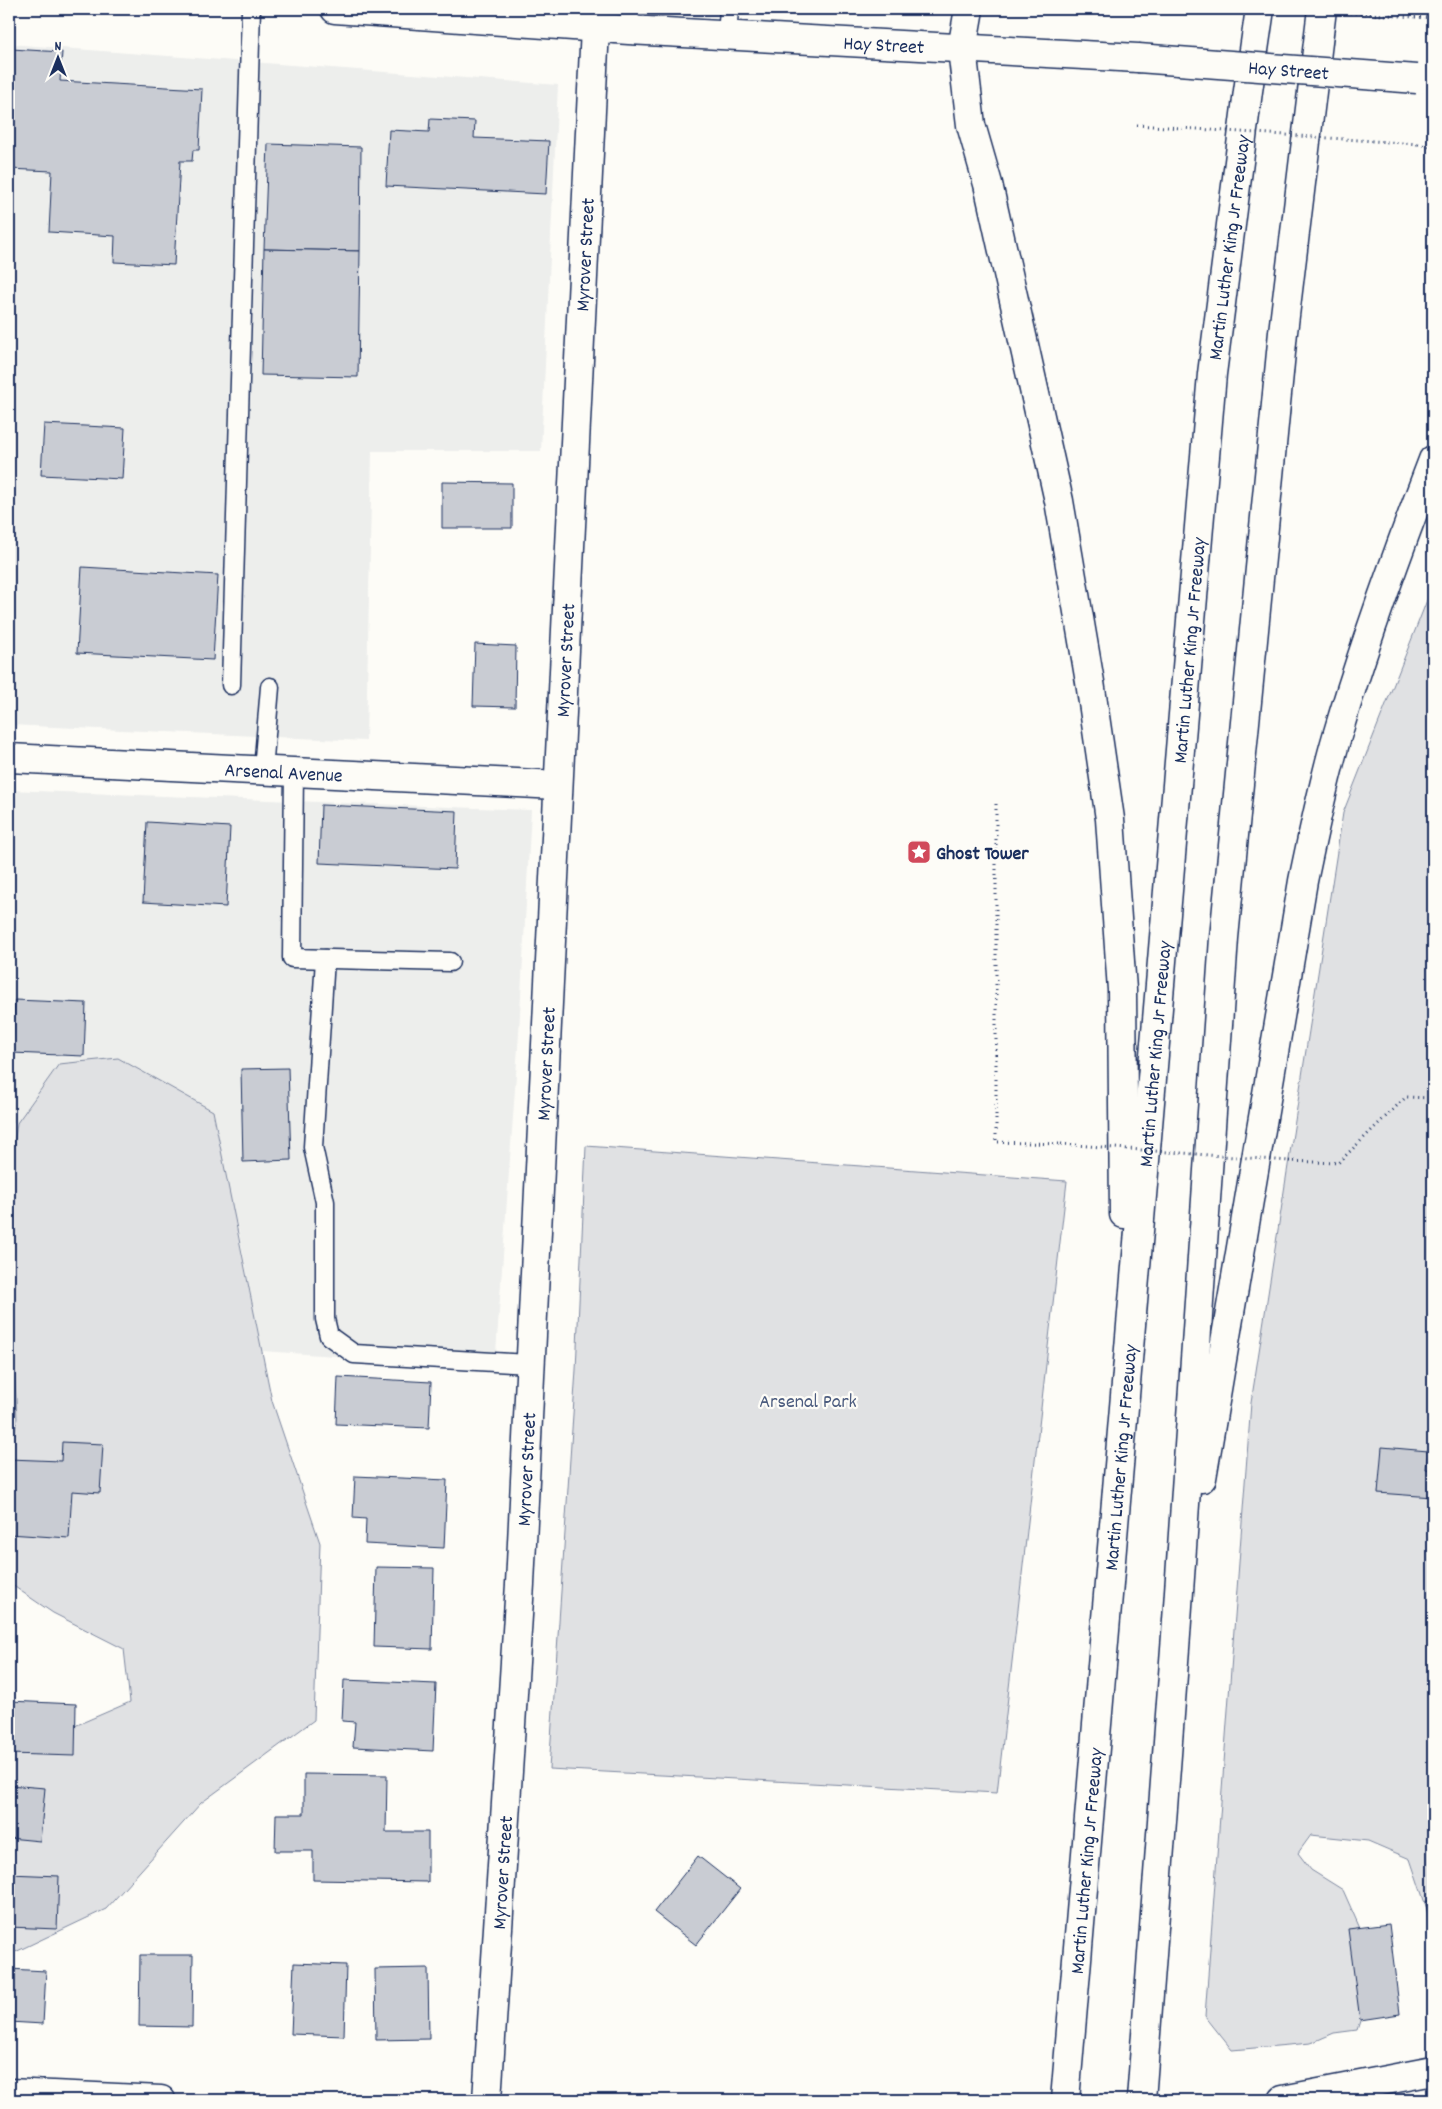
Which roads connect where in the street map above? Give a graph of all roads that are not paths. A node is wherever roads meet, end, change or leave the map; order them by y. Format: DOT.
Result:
graph roads {
  1 [pos="251,9"];
  2 [pos="335,9"];
  3 [pos="729,9"];
  4 [pos="969,9"];
  5 [pos="1260,9"];
  6 [pos="1322,9"];
  7 [pos="498,15"];
  8 [pos="629,19"];
  9 [pos="595,28"];
  10 [pos="727,36"];
  11 [pos="962,49"];
  12 [pos="1425,79"];
  13 [pos="1433,460"];
  14 [pos="231,685"];
  15 [pos="270,687"];
  16 [pos="9,758"];
  17 [pos="263,770"];
  18 [pos="294,772"];
  19 [pos="557,785"];
  20 [pos="325,959"];
  21 [pos="450,962"];
  22 [pos="530,1364"];
  23 [pos="1126,1379"];
  24 [pos="1176,1635"];
  25 [pos="1433,2071"];
  26 [pos="9,2093"];
  27 [pos="160,2100"];
  28 [pos="487,2100"];
  29 [pos="1065,2100"];
  30 [pos="1141,2100"];
  31 [pos="1283,2100"];
  1 -- 14 [label="lane"];
  2 -- 7 [label="main road, Hay Street"];
  3 -- 10 [label="lane"];
  4 -- 11 [label="main road"];
  5 -- 23 [label="main road, Martin Luther King Jr Freeway"];
  6 -- 24 [label="main road"];
  7 -- 9 [label="main road, Hay Street"];
  8 -- 9 [label="main road, Hay Street"];
  8 -- 10 [label="main road, Hay Street"];
  9 -- 19 [label="main road, Myrover Street"];
  10 -- 11 [label="main road, Hay Street"];
  11 -- 12 [label="main road, Hay Street, bridge"];
  11 -- 23 [label="main road"];
  13 -- 24 [label="main road"];
  15 -- 17 [label="lane"];
  16 -- 17 [label="main road, Arsenal Avenue"];
  17 -- 18 [label="main road, Arsenal Avenue"];
  18 -- 19 [label="main road, Arsenal Avenue"];
  18 -- 20 [label="lane"];
  19 -- 22 [label="main road, Myrover Street"];
  20 -- 21 [label="lane"];
  20 -- 22 [label="lane"];
  22 -- 28 [label="main road, Myrover Street"];
  23 -- 29 [label="main road, Martin Luther King Jr Freeway"];
  24 -- 30 [label="main road"];
  25 -- 31 [label="main road"];
  26 -- 27 [label="main road"];
}
